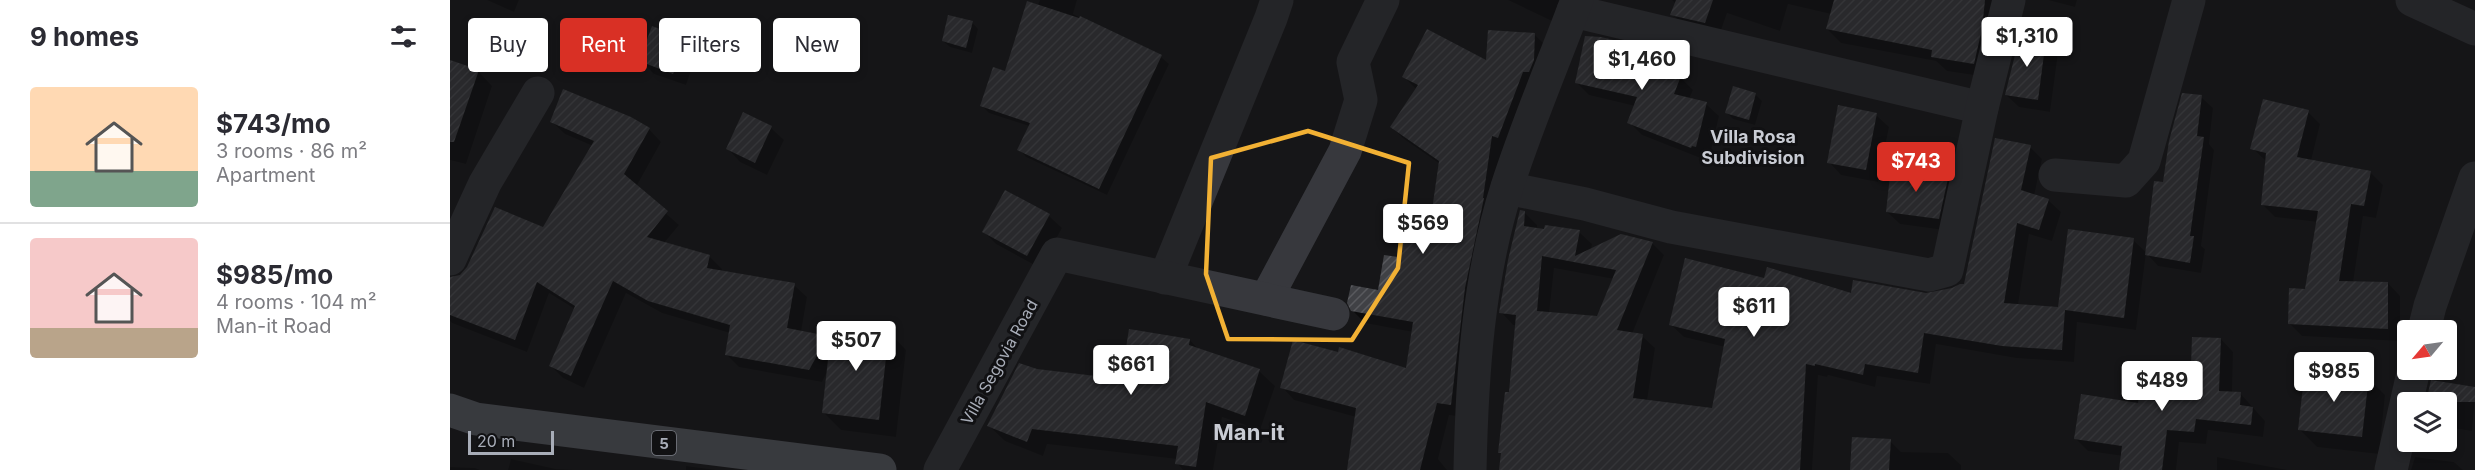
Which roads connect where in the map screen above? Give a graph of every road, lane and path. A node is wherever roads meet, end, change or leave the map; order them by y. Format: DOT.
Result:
graph roads {
  1 [pos="1277,0"];
  2 [pos="1383,0"];
  3 [pos="2008,0"];
  4 [pos="2189,0"];
  5 [pos="2412,0"];
  6 [pos="1575,5"];
  7 [pos="2475,29"];
  8 [pos="538,93"];
  9 [pos="1982,108"];
  10 [pos="2055,175"];
  11 [pos="2475,178"];
  12 [pos="1507,188"];
  13 [pos="450,259"];
  14 [pos="1165,278"];
  15 [pos="1266,299"];
  16 [pos="1333,314"];
  17 [pos="2427,320"];
  18 [pos="2411,380"];
  19 [pos="450,410"];
  20 [pos="880,470"];
  21 [pos="940,470"];
  22 [pos="1470,470"];
  23 [pos="2391,470"];
  1 -- 14 [label="street"];
  2 -- 15 [label="street"];
  3 -- 9 [label="street"];
  4 -- 10 [label="street"];
  5 -- 7 [label="street"];
  6 -- 9 [label="street"];
  6 -- 12 [label="street"];
  8 -- 13 [label="street"];
  9 -- 12 [label="street"];
  11 -- 17 [label="street"];
  12 -- 22 [label="street"];
  14 -- 15 [label="street"];
  14 -- 21 [label="street, Villa Segovia Road"];
  15 -- 16 [label="street"];
  18 -- 23 [label="street"];
  19 -- 20 [label="highway, 5"];
}
